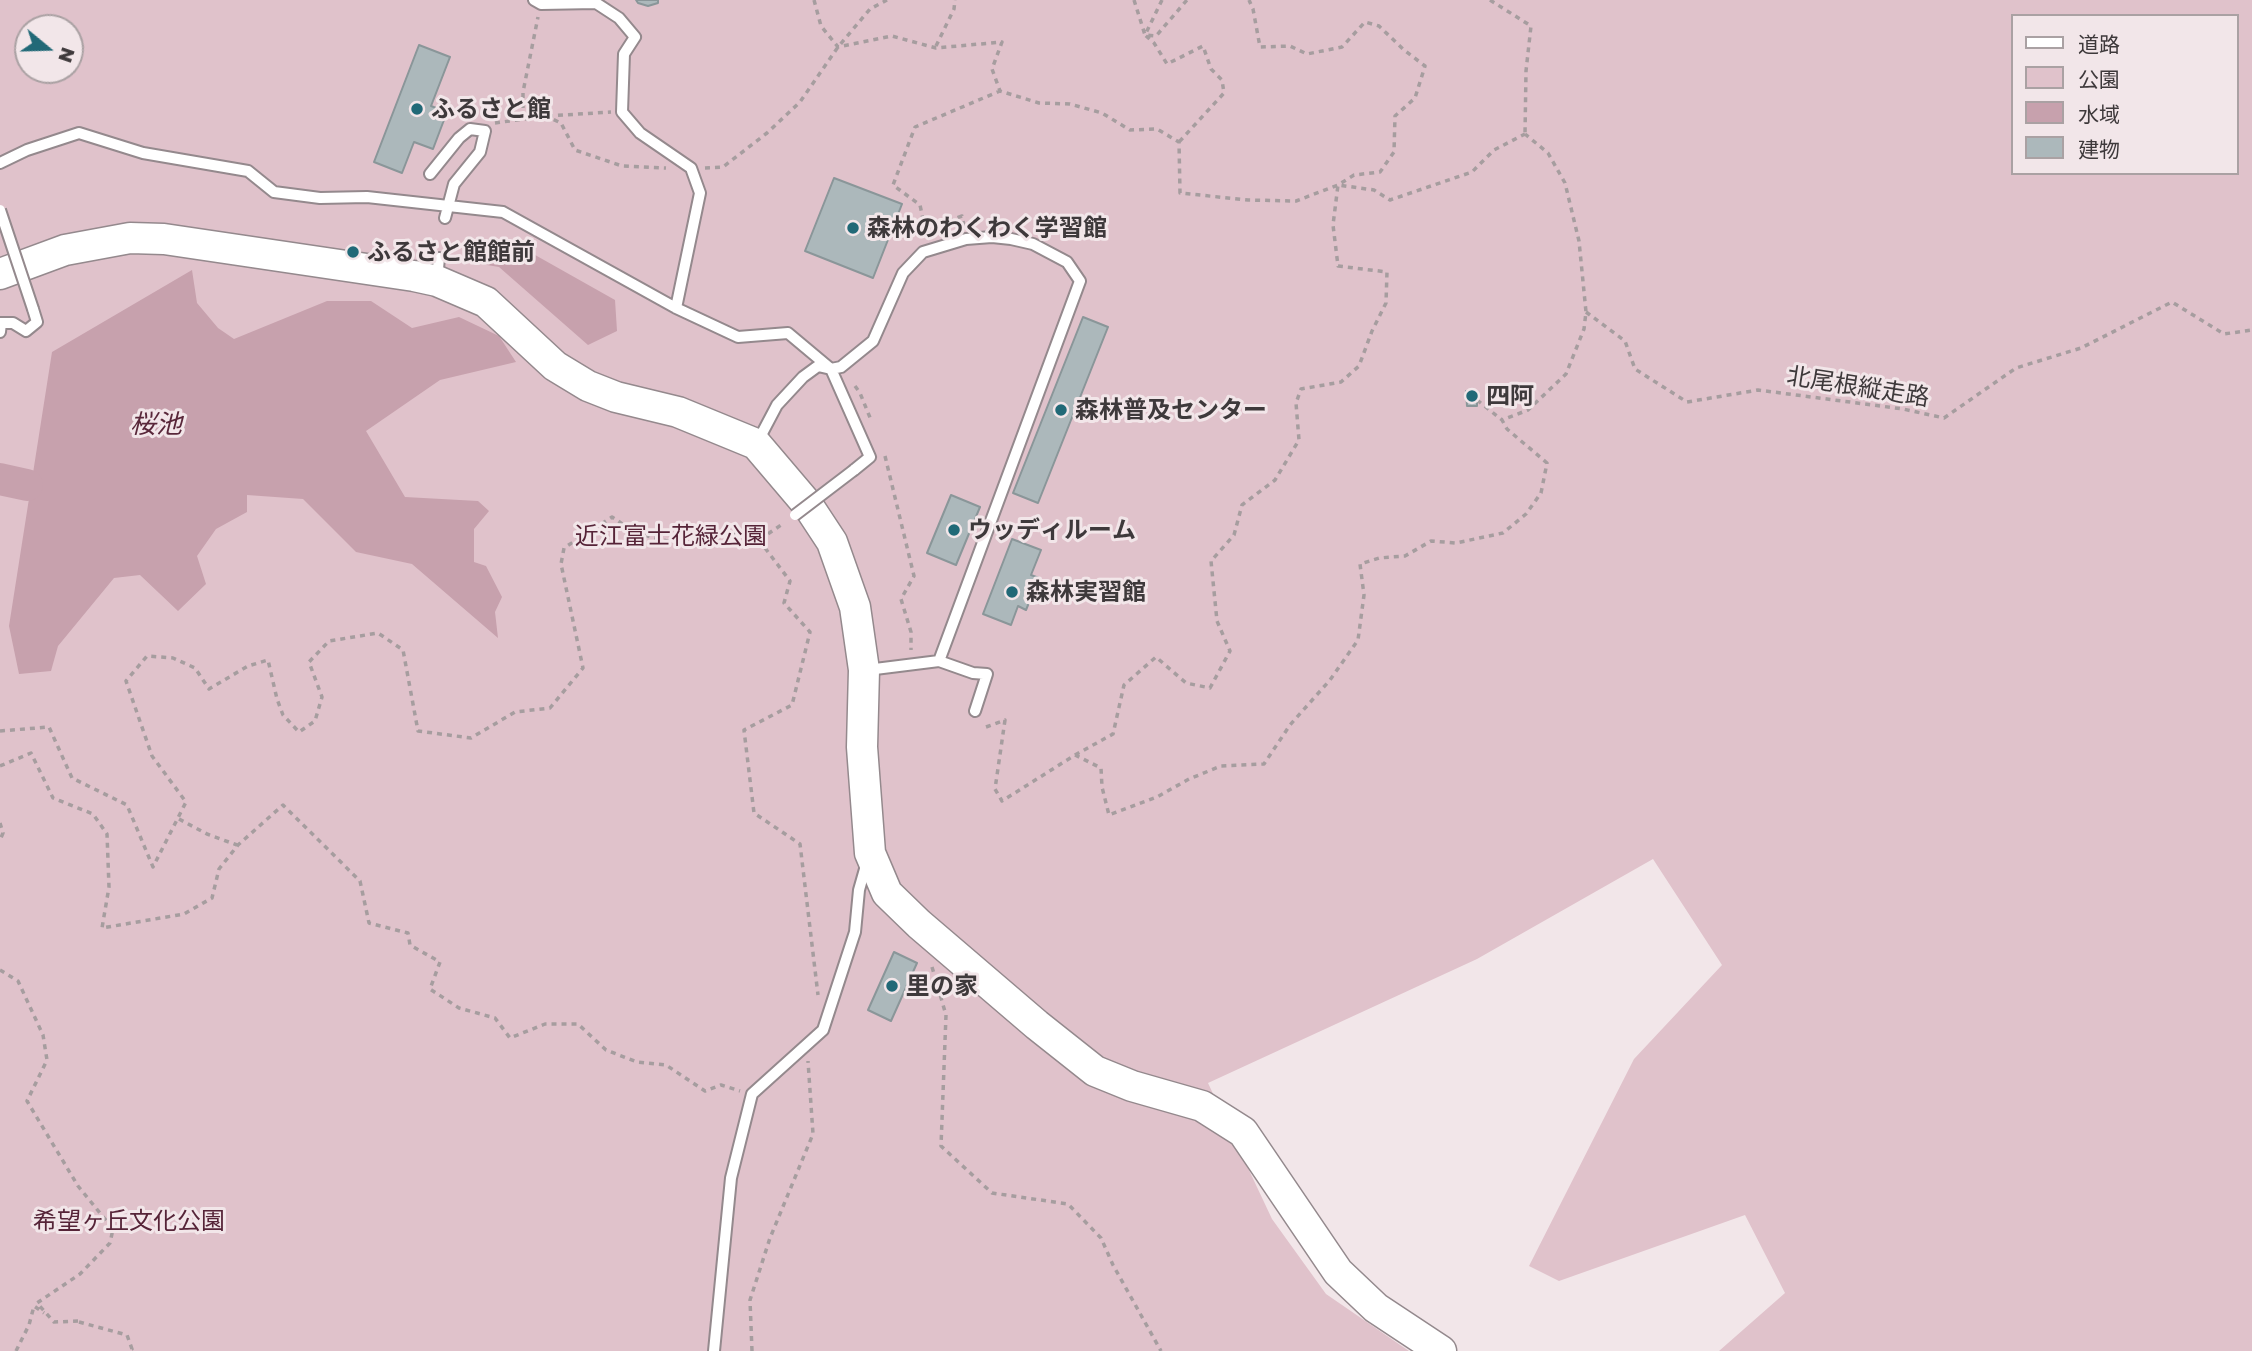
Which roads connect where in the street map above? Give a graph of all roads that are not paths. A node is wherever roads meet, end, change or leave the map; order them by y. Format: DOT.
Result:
graph roads {
  1 [pos="538,2"];
  2 [pos="0,163"];
  3 [pos="430,174"];
  4 [pos="0,209"];
  5 [pos="446,212"];
  6 [pos="0,274"];
  7 [pos="676,308"];
  8 [pos="0,332"];
  9 [pos="836,368"];
  10 [pos="756,444"];
  11 [pos="794,515"];
  12 [pos="939,661"];
  13 [pos="864,670"];
  14 [pos="975,711"];
  15 [pos="870,853"];
  16 [pos="714,1351"];
  17 [pos="1441,1351"];
  1 -- 7 [label="lane"];
  2 -- 5 [label="lane"];
  3 -- 5 [label="lane"];
  4 -- 8 [label="lane, bridge"];
  5 -- 7 [label="lane"];
  6 -- 10 [label="main road"];
  7 -- 9 [label="lane"];
  9 -- 10 [label="lane"];
  9 -- 11 [label="lane, bridge"];
  9 -- 12 [label="lane"];
  10 -- 13 [label="main road"];
  12 -- 13 [label="lane"];
  12 -- 14 [label="lane"];
  13 -- 15 [label="main road"];
  15 -- 16 [label="lane"];
  15 -- 17 [label="main road"];
}
